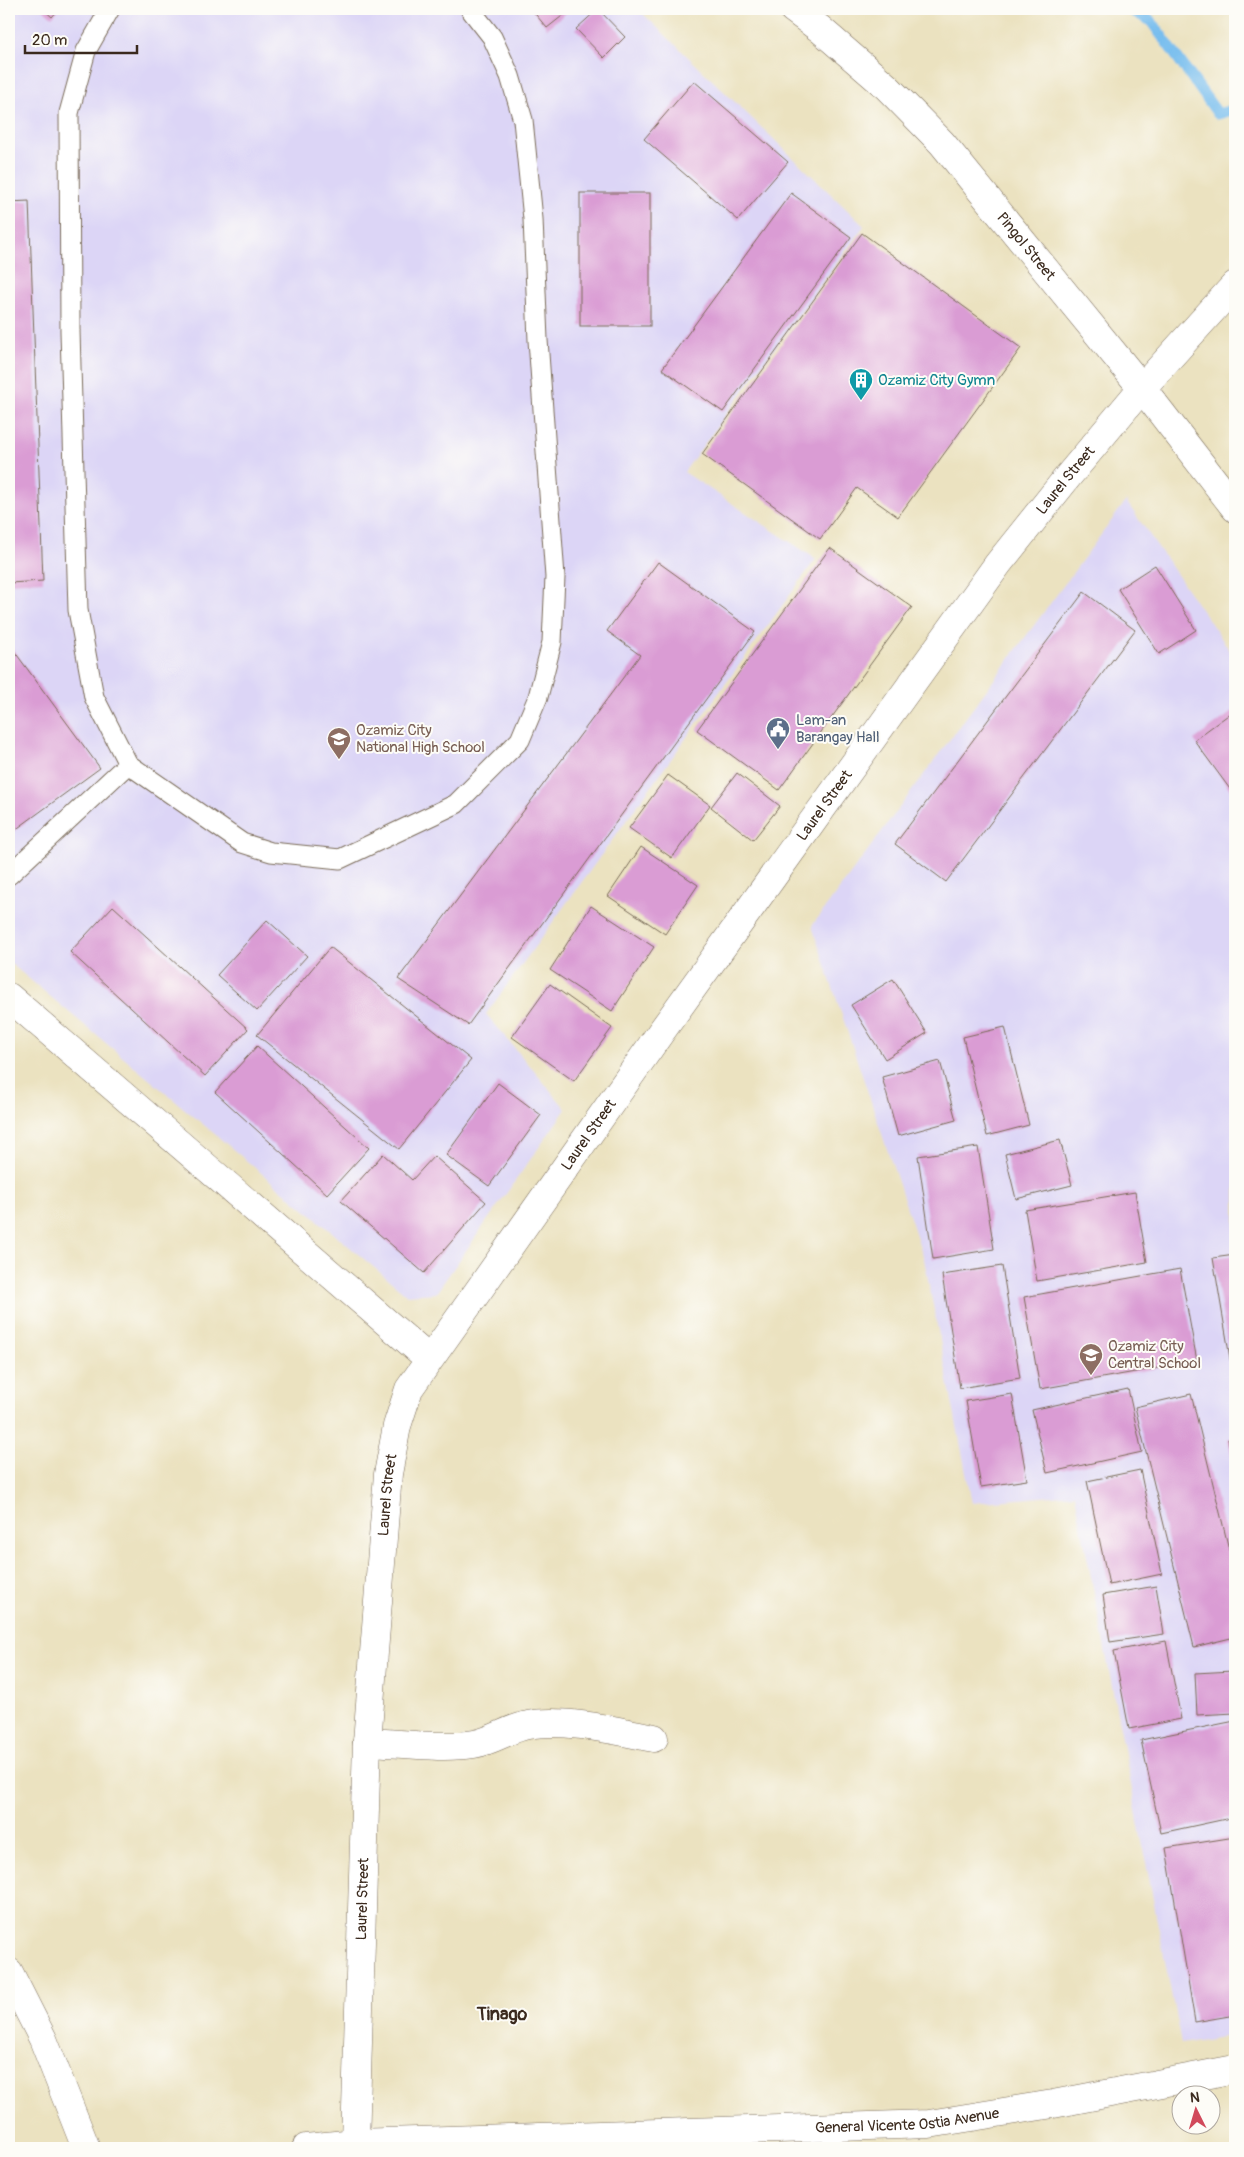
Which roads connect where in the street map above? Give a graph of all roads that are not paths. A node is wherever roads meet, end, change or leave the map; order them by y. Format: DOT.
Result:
graph roads {
  1 [pos="110,9"];
  2 [pos="470,9"];
  3 [pos="793,9"];
  4 [pos="1235,284"];
  5 [pos="1142,388"];
  6 [pos="1235,508"];
  7 [pos="128,764"];
  8 [pos="9,874"];
  9 [pos="9,997"];
  10 [pos="429,1359"];
  11 [pos="654,1738"];
  12 [pos="367,1742"];
  13 [pos="9,1972"];
  14 [pos="1235,2069"];
  15 [pos="355,2143"];
  16 [pos="86,2148"];
  17 [pos="306,2148"];
  1 -- 7 [label="lane"];
  2 -- 7 [label="lane"];
  3 -- 5 [label="street, Pingol Street"];
  4 -- 5 [label="street, Laurel Street"];
  5 -- 6 [label="street, Pingol Street"];
  5 -- 10 [label="street, Laurel Street"];
  7 -- 8 [label="lane"];
  9 -- 10 [label="street"];
  10 -- 12 [label="street, Laurel Street"];
  11 -- 12 [label="street"];
  12 -- 15 [label="street, Laurel Street"];
  13 -- 16 [label="street"];
  14 -- 15 [label="street, General Vicente Ostia Avenue"];
  15 -- 17 [label="street, General Vicente Ostia Avenue"];
}
